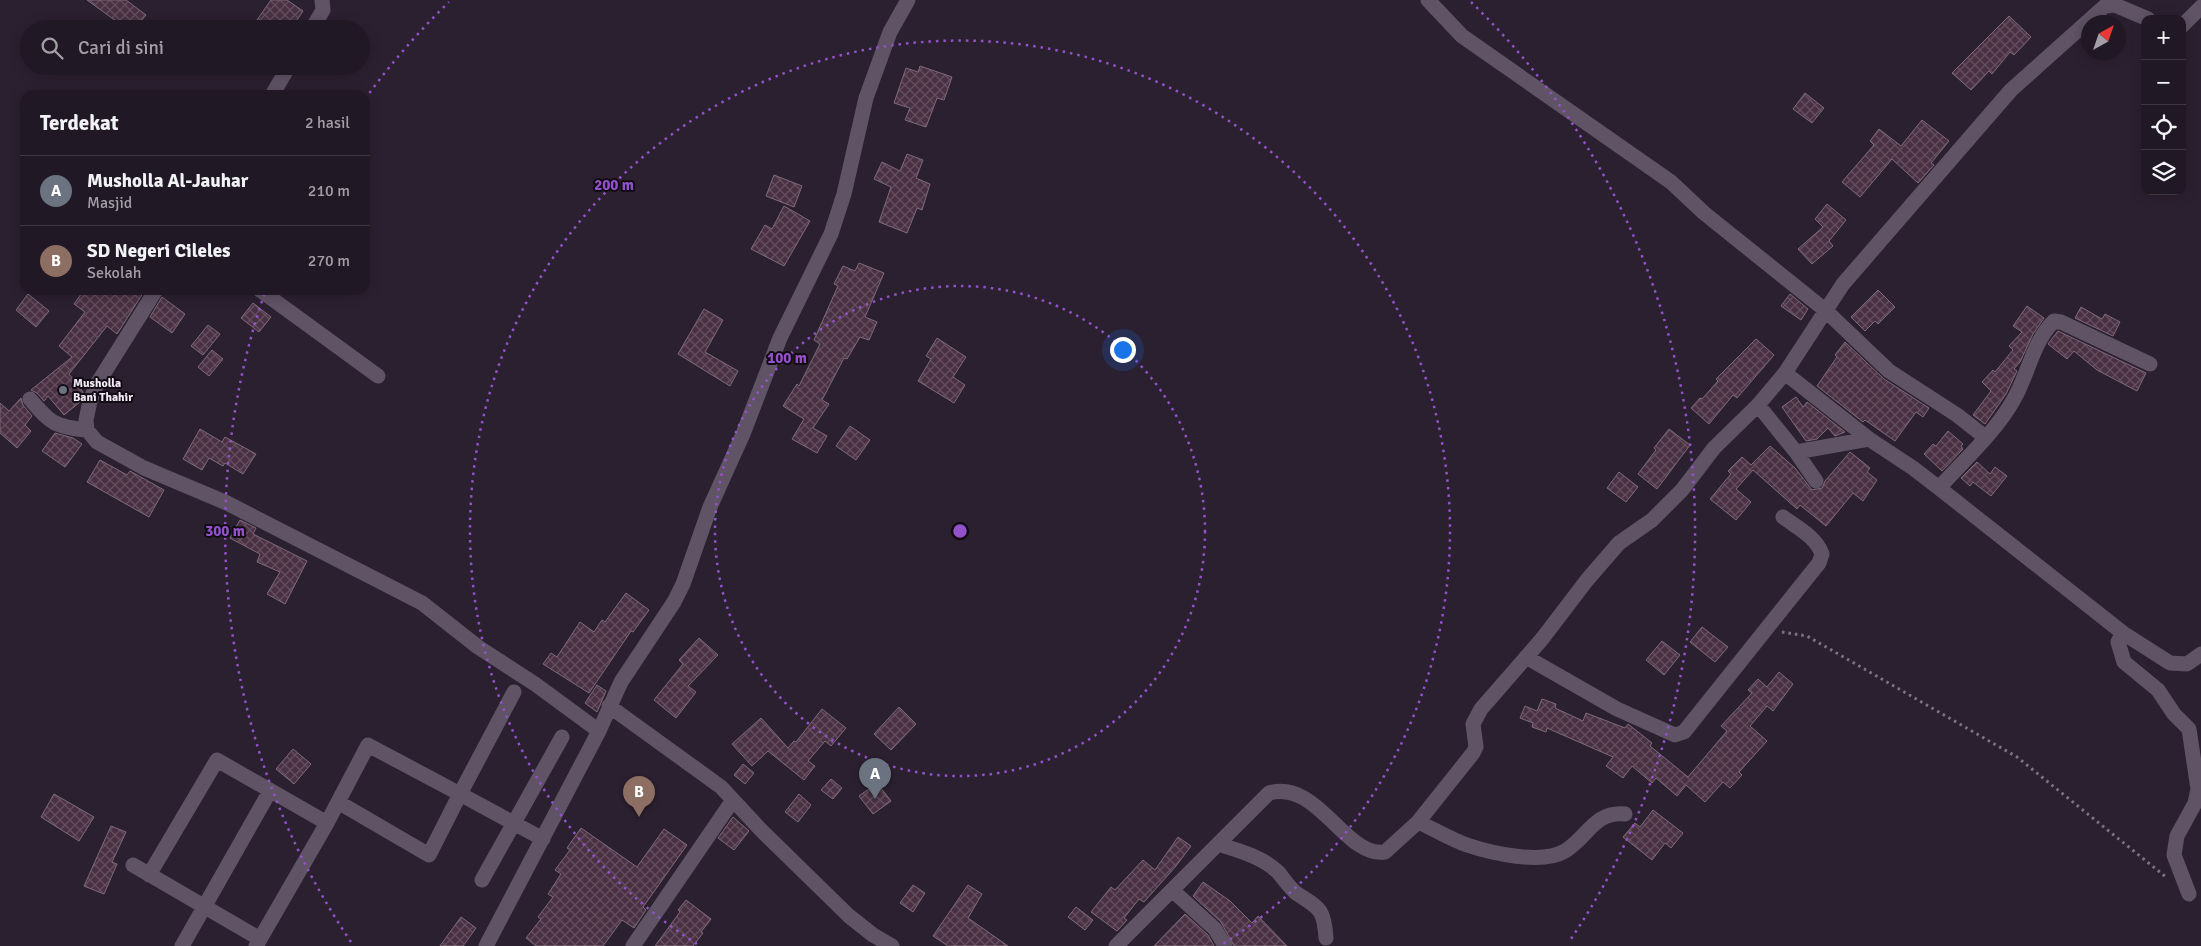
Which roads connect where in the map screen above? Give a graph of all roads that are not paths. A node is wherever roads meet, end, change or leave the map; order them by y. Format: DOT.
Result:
graph roads {
  1 [pos="322,0"];
  2 [pos="908,0"];
  3 [pos="1428,0"];
  4 [pos="2201,7"];
  5 [pos="2141,16"];
  6 [pos="317,20"];
  7 [pos="2186,22"];
  8 [pos="284,75"];
  9 [pos="275,90"];
  10 [pos="153,295"];
  11 [pos="267,295"];
  12 [pos="1824,310"];
  13 [pos="2150,364"];
  14 [pos="1784,372"];
  15 [pos="378,376"];
  16 [pos="30,398"];
  17 [pos="1758,406"];
  18 [pos="87,430"];
  19 [pos="1985,437"];
  20 [pos="1869,440"];
  21 [pos="1796,452"];
  22 [pos="1816,481"];
  23 [pos="1939,488"];
  24 [pos="1783,517"];
  25 [pos="2123,633"];
  26 [pos="2201,654"];
  27 [pos="1526,657"];
  28 [pos="514,692"];
  29 [pos="609,706"];
  30 [pos="599,731"];
  31 [pos="562,737"];
  32 [pos="270,791"];
  33 [pos="460,794"];
  34 [pos="733,800"];
  35 [pos="338,802"];
  36 [pos="1625,814"];
  37 [pos="1418,822"];
  38 [pos="515,823"];
  39 [pos="326,824"];
  40 [pos="543,839"];
  41 [pos="1218,844"];
  42 [pos="133,865"];
  43 [pos="149,875"];
  44 [pos="482,880"];
  45 [pos="1172,890"];
  46 [pos="2189,894"];
  47 [pos="204,907"];
  48 [pos="1326,938"];
  49 [pos="258,942"];
  50 [pos="182,946"];
  51 [pos="486,946"];
  52 [pos="633,946"];
  53 [pos="892,946"];
  54 [pos="1116,946"];
  55 [pos="1225,946"];
  1 -- 6 [label="street"];
  2 -- 29 [label="street"];
  3 -- 12 [label="street"];
  4 -- 7 [label="street"];
  5 -- 12 [label="street"];
  8 -- 9 [label="street"];
  10 -- 18 [label="street"];
  11 -- 15 [label="street"];
  12 -- 14 [label="street"];
  12 -- 19 [label="street"];
  13 -- 19 [label="street"];
  14 -- 17 [label="street"];
  14 -- 20 [label="street"];
  16 -- 18 [label="street"];
  17 -- 21 [label="street"];
  17 -- 27 [label="street"];
  18 -- 30 [label="street"];
  19 -- 23 [label="street"];
  20 -- 21 [label="street"];
  20 -- 23 [label="street"];
  21 -- 22 [label="street"];
  23 -- 25 [label="street"];
  24 -- 27 [label="street"];
  25 -- 26 [label="street"];
  25 -- 46 [label="street"];
  27 -- 37 [label="street"];
  28 -- 33 [label="street"];
  29 -- 30 [label="street"];
  29 -- 34 [label="street"];
  30 -- 40 [label="street"];
  31 -- 38 [label="street"];
  32 -- 39 [label="street"];
  32 -- 43 [label="street"];
  32 -- 47 [label="street"];
  33 -- 35 [label="street"];
  33 -- 35 [label="street"];
  33 -- 38 [label="street"];
  34 -- 52 [label="street"];
  34 -- 53 [label="street"];
  35 -- 39 [label="street"];
  36 -- 37 [label="street"];
  37 -- 41 [label="street"];
  38 -- 40 [label="street"];
  38 -- 44 [label="street"];
  39 -- 49 [label="street"];
  40 -- 51 [label="street"];
  41 -- 45 [label="street"];
  41 -- 48 [label="street"];
  42 -- 43 [label="street"];
  43 -- 47 [label="street"];
  45 -- 54 [label="street"];
  45 -- 55 [label="street"];
  47 -- 49 [label="street"];
  47 -- 50 [label="street"];
}
